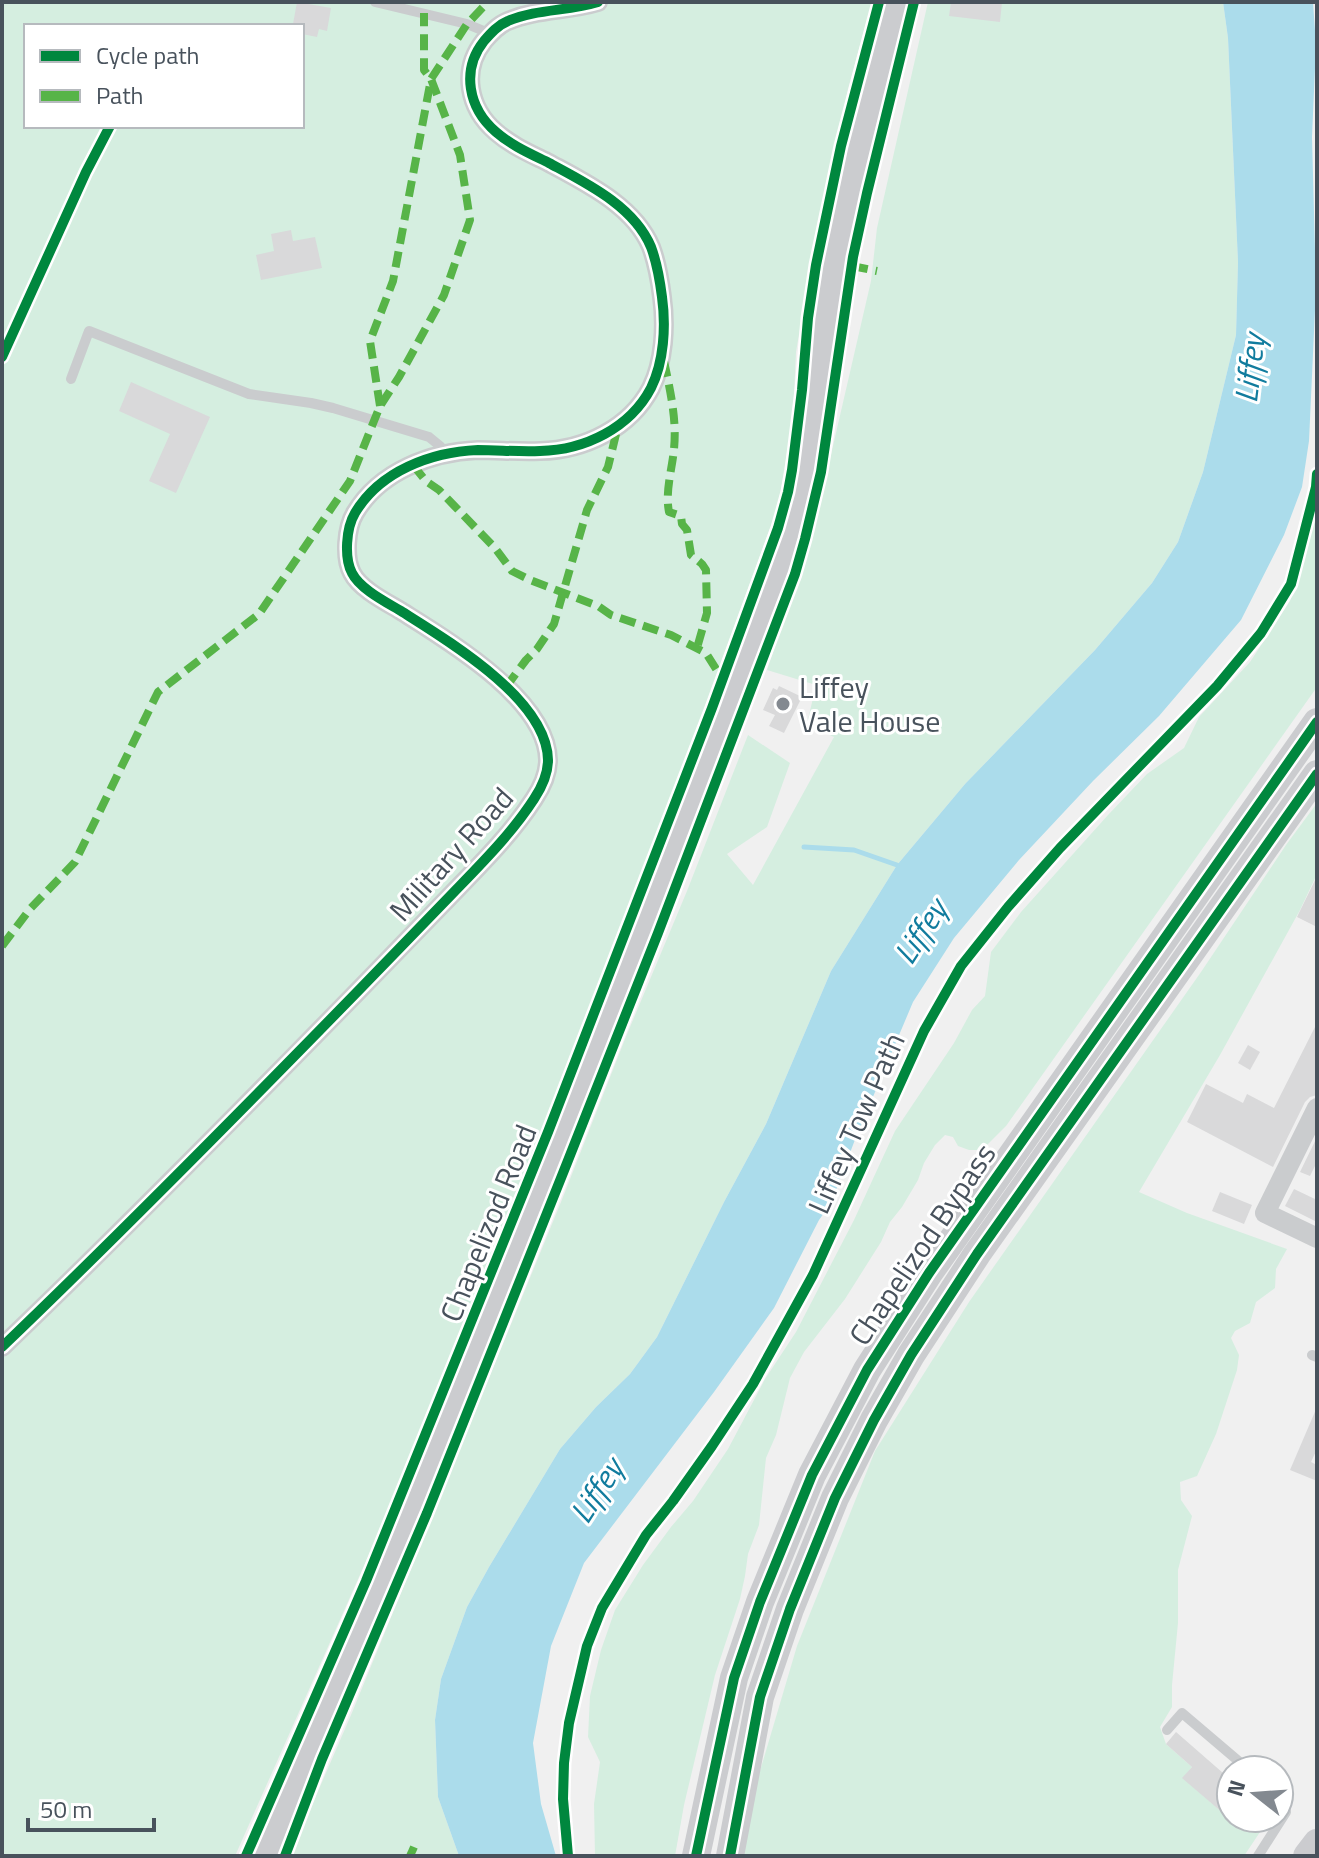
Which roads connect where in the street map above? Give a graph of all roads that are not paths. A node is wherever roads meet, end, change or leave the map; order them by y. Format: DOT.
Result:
graph roads {
  1 [pos="375,2"];
  2 [pos="598,2"];
  3 [pos="897,2"];
  4 [pos="491,34"];
  5 [pos="71,379"];
  6 [pos="445,454"];
  7 [pos="1317,722"];
  8 [pos="1317,774"];
  9 [pos="1317,1108"];
  10 [pos="1317,1238"];
  11 [pos="2,1347"];
  12 [pos="1167,1730"];
  13 [pos="1230,1754"];
  14 [pos="1272,1834"];
  15 [pos="1317,1843"];
  16 [pos="263,1856"];
  17 [pos="696,1856"];
  18 [pos="730,1856"];
  19 [pos="1258,1856"];
  20 [pos="1307,1856"];
  1 -- 4 [label="lane"];
  2 -- 4 [label="street"];
  3 -- 16 [label="main road, Chapelizod Road"];
  4 -- 6 [label="street, Military Road"];
  5 -- 6 [label="lane"];
  6 -- 11 [label="street, Military Road"];
  7 -- 17 [label="main road, Chapelizod Bypass"];
  8 -- 18 [label="main road, Chapelizod Bypass"];
  9 -- 10 [label="street"];
  12 -- 13 [label="lane"];
  14 -- 19 [label="lane"];
  15 -- 20 [label="main road"];
}
